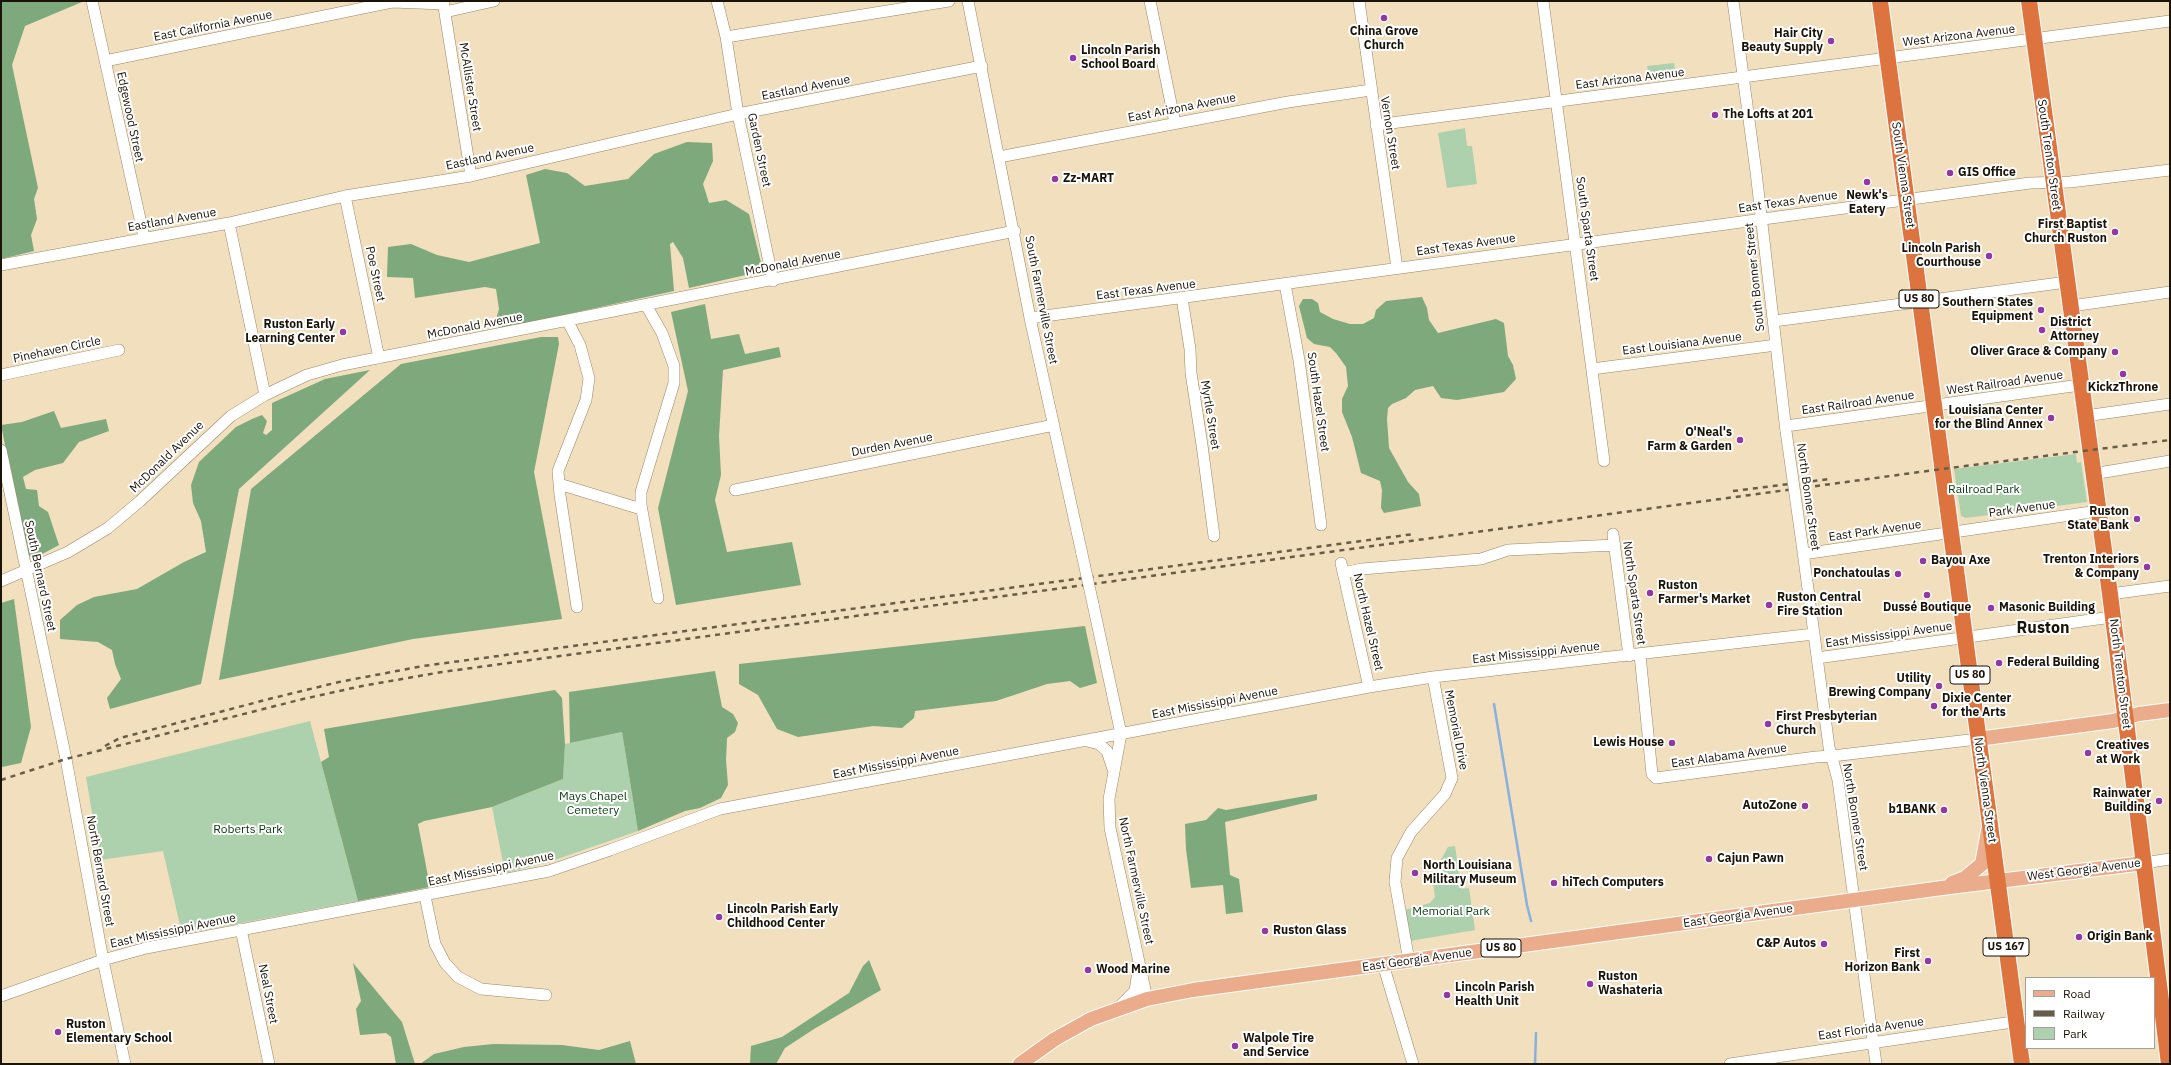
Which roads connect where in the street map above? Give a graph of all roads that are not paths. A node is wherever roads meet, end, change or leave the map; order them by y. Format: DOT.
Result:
graph roads {
  1 [pos="92,1"];
  2 [pos="494,1"];
  3 [pos="717,1"];
  4 [pos="948,1"];
  5 [pos="968,1"];
  6 [pos="1150,1"];
  7 [pos="1359,1"];
  8 [pos="1542,1"];
  9 [pos="1733,1"];
  10 [pos="1880,1"];
  11 [pos="2029,1"];
  12 [pos="444,6"];
  13 [pos="2170,21"];
  14 [pos="726,37"];
  15 [pos="2034,40"];
  16 [pos="1887,59"];
  17 [pos="105,61"];
  18 [pos="982,66"];
  19 [pos="1744,78"];
  20 [pos="1371,90"];
  21 [pos="1556,101"];
  22 [pos="738,114"];
  23 [pos="1174,123"];
  24 [pos="1376,125"];
  25 [pos="999,157"];
  26 [pos="2170,170"];
  27 [pos="471,176"];
  28 [pos="2053,182"];
  29 [pos="345,196"];
  30 [pos="1906,199"];
  31 [pos="1762,219"];
  32 [pos="229,223"];
  33 [pos="1015,231"];
  34 [pos="144,237"];
  35 [pos="1576,243"];
  36 [pos="1,265"];
  37 [pos="1397,268"];
  38 [pos="773,281"];
  39 [pos="2067,282"];
  40 [pos="1285,284"];
  41 [pos="2170,292"];
  42 [pos="1182,298"];
  43 [pos="1920,302"];
  44 [pos="646,306"];
  45 [pos="2071,306"];
  46 [pos="1030,318"];
  47 [pos="1774,321"];
  48 [pos="568,322"];
  49 [pos="1776,345"];
  50 [pos="119,350"];
  51 [pos="379,358"];
  52 [pos="1592,369"];
  53 [pos="1,375"];
  54 [pos="2080,385"];
  55 [pos="265,395"];
  56 [pos="2170,404"];
  57 [pos="1933,406"];
  58 [pos="2085,416"];
  59 [pos="1054,425"];
  60 [pos="1786,429"];
  61 [pos="1,450"];
  62 [pos="2089,451"];
  63 [pos="1604,461"];
  64 [pos="2170,461"];
  65 [pos="1942,469"];
  66 [pos="2093,474"];
  67 [pos="559,484"];
  68 [pos="735,490"];
  69 [pos="641,509"];
  70 [pos="2098,511"];
  71 [pos="1321,524"];
  72 [pos="1950,532"];
  73 [pos="1214,536"];
  74 [pos="1802,549"];
  75 [pos="1342,568"];
  76 [pos="26,571"];
  77 [pos="1,581"];
  78 [pos="2170,586"];
  79 [pos="2110,594"];
  80 [pos="658,598"];
  81 [pos="1093,604"];
  82 [pos="577,607"];
  83 [pos="2112,617"];
  84 [pos="1814,634"];
  85 [pos="1964,637"];
  86 [pos="1635,656"];
  87 [pos="1817,658"];
  88 [pos="1433,677"];
  89 [pos="1369,687"];
  90 [pos="55,707"];
  91 [pos="2170,710"];
  92 [pos="2125,717"];
  93 [pos="1121,734"];
  94 [pos="1978,740"];
  95 [pos="1080,742"];
  96 [pos="1832,756"];
  97 [pos="1113,773"];
  98 [pos="1652,774"];
  99 [pos="1987,807"];
  100 [pos="2170,859"];
  101 [pos="2144,862"];
  102 [pos="1997,881"];
  103 [pos="1942,888"];
  104 [pos="425,896"];
  105 [pos="1854,900"];
  106 [pos="241,929"];
  107 [pos="1137,949"];
  108 [pos="103,960"];
  109 [pos="1409,961"];
  110 [pos="1383,964"];
  111 [pos="546,995"];
  112 [pos="1,996"];
  113 [pos="1148,999"];
  114 [pos="2162,1002"];
  115 [pos="1110,1012"];
  116 [pos="2021,1020"];
  117 [pos="1873,1042"];
  118 [pos="126,1064"];
  119 [pos="269,1064"];
  120 [pos="1020,1064"];
  121 [pos="1413,1064"];
  122 [pos="1730,1064"];
  123 [pos="1876,1064"];
  124 [pos="2022,1064"];
  125 [pos="2169,1064"];
  1 -- 17 [label="street, Edgewood Street"];
  2 -- 12 [label="street, East California Avenue"];
  3 -- 14 [label="street, Garden Street"];
  4 -- 14 [label="street"];
  5 -- 18 [label="street, South Farmerville Street"];
  6 -- 23 [label="street"];
  7 -- 20 [label="street, Vernon Street"];
  8 -- 21 [label="street, South Sparta Street"];
  9 -- 19 [label="street, South Bonner Street"];
  10 -- 16 [label="highway, South Vienna Street / US 80"];
  11 -- 15 [label="highway, South Trenton Street"];
  12 -- 17 [label="street, East California Avenue"];
  12 -- 27 [label="street, McAllister Street"];
  13 -- 15 [label="street, West Arizona Avenue"];
  14 -- 22 [label="street, Garden Street"];
  15 -- 16 [label="street, West Arizona Avenue"];
  15 -- 28 [label="highway, South Trenton Street"];
  16 -- 19 [label="street, East Arizona Avenue"];
  16 -- 30 [label="highway, South Vienna Street / US 80"];
  17 -- 34 [label="street, Edgewood Street"];
  18 -- 22 [label="street, Eastland Avenue"];
  18 -- 25 [label="street, South Farmerville Street"];
  19 -- 21 [label="street, East Arizona Avenue"];
  19 -- 31 [label="street, South Bonner Street"];
  20 -- 23 [label="street, East Arizona Avenue"];
  20 -- 24 [label="street, Vernon Street"];
  21 -- 24 [label="street, East Arizona Avenue"];
  21 -- 35 [label="street, South Sparta Street"];
  22 -- 27 [label="street, Eastland Avenue"];
  22 -- 38 [label="street, Garden Street"];
  23 -- 25 [label="street, East Arizona Avenue"];
  24 -- 37 [label="street, Vernon Street"];
  25 -- 33 [label="street, South Farmerville Street"];
  26 -- 28 [label="street, East Texas Avenue"];
  27 -- 29 [label="street, Eastland Avenue"];
  28 -- 30 [label="street, East Texas Avenue"];
  28 -- 39 [label="highway, South Trenton Street"];
  29 -- 32 [label="street, Eastland Avenue"];
  29 -- 51 [label="street, Poe Street"];
  30 -- 31 [label="street, East Texas Avenue"];
  30 -- 43 [label="highway, South Vienna Street / US 80"];
  31 -- 35 [label="street, East Texas Avenue"];
  31 -- 47 [label="street, South Bonner Street"];
  32 -- 34 [label="street, Eastland Avenue"];
  32 -- 55 [label="street"];
  33 -- 38 [label="street, McDonald Avenue"];
  33 -- 46 [label="street, South Farmerville Street"];
  34 -- 36 [label="street, Eastland Avenue"];
  35 -- 37 [label="street, East Texas Avenue"];
  35 -- 52 [label="street, South Sparta Street"];
  37 -- 40 [label="street, East Texas Avenue"];
  38 -- 44 [label="street, McDonald Avenue"];
  39 -- 43 [label="street"];
  39 -- 45 [label="highway, South Trenton Street"];
  40 -- 42 [label="street, East Texas Avenue"];
  40 -- 71 [label="street, South Hazel Street"];
  41 -- 45 [label="street"];
  42 -- 46 [label="street, East Texas Avenue"];
  42 -- 73 [label="street, Myrtle Street"];
  43 -- 47 [label="street"];
  43 -- 57 [label="highway, South Vienna Street / US 80"];
  44 -- 48 [label="street, McDonald Avenue"];
  44 -- 69 [label="street"];
  45 -- 54 [label="highway, South Trenton Street"];
  46 -- 59 [label="street, South Farmerville Street"];
  47 -- 49 [label="street, South Bonner Street"];
  48 -- 51 [label="street, McDonald Avenue"];
  48 -- 67 [label="street"];
  49 -- 52 [label="street, East Louisiana Avenue"];
  49 -- 60 [label="street, South Bonner Street"];
  50 -- 53 [label="street, Pinehaven Circle"];
  51 -- 55 [label="street, McDonald Avenue"];
  52 -- 63 [label="street, South Sparta Street"];
  54 -- 57 [label="street, West Railroad Avenue"];
  54 -- 58 [label="highway, South Trenton Street"];
  55 -- 76 [label="street, McDonald Avenue"];
  56 -- 58 [label="street"];
  57 -- 60 [label="street, East Railroad Avenue"];
  57 -- 65 [label="highway, South Vienna Street / US 80"];
  58 -- 62 [label="highway, South Trenton Street"];
  59 -- 68 [label="street, Durden Avenue"];
  59 -- 81 [label="street, South Farmerville Street, bridge"];
  60 -- 74 [label="street, North Bonner Street, bridge"];
  61 -- 76 [label="street, South Bernard Street"];
  62 -- 66 [label="highway, North Trenton Street"];
  64 -- 66 [label="street"];
  65 -- 72 [label="highway, North Vienna Street / US 80"];
  66 -- 70 [label="highway, North Trenton Street"];
  67 -- 69 [label="street"];
  67 -- 82 [label="street"];
  69 -- 80 [label="street"];
  70 -- 72 [label="street, Park Avenue"];
  70 -- 79 [label="highway, North Trenton Street"];
  72 -- 74 [label="street, East Park Avenue"];
  72 -- 85 [label="highway, North Vienna Street / US 80"];
  74 -- 84 [label="street, North Bonner Street"];
  75 -- 86 [label="street, North Sparta Street"];
  75 -- 89 [label="street, North Hazel Street"];
  76 -- 77 [label="street, McDonald Avenue"];
  76 -- 90 [label="street, South Bernard Street"];
  78 -- 79 [label="street"];
  79 -- 83 [label="highway, North Trenton Street"];
  81 -- 93 [label="street, North Farmerville Street"];
  83 -- 85 [label="street, East Mississippi Avenue"];
  83 -- 92 [label="highway, North Trenton Street"];
  84 -- 86 [label="street, East Mississippi Avenue"];
  84 -- 87 [label="street, North Bonner Street"];
  85 -- 87 [label="street, East Mississippi Avenue"];
  85 -- 94 [label="highway, North Vienna Street / US 80"];
  86 -- 88 [label="street, East Mississippi Avenue"];
  86 -- 98 [label="street, North Sparta Street"];
  87 -- 96 [label="street, North Bonner Street"];
  88 -- 89 [label="street, East Mississippi Avenue"];
  88 -- 109 [label="street, Memorial Drive"];
  89 -- 93 [label="street, East Mississippi Avenue"];
  90 -- 108 [label="street, North Bernard Street"];
  91 -- 92 [label="main road"];
  92 -- 94 [label="main road"];
  92 -- 101 [label="highway, North Trenton Street"];
  93 -- 95 [label="street, East Mississippi Avenue"];
  93 -- 97 [label="street, North Farmerville Street"];
  94 -- 96 [label="street, East Alabama Avenue"];
  94 -- 99 [label="highway, North Vienna Street / US 80"];
  95 -- 97 [label="street"];
  95 -- 104 [label="street, East Mississippi Avenue"];
  96 -- 98 [label="street, East Alabama Avenue"];
  96 -- 105 [label="street, North Bonner Street"];
  97 -- 107 [label="street, North Farmerville Street"];
  99 -- 102 [label="highway, North Vienna Street / US 80"];
  99 -- 103 [label="main road"];
  100 -- 101 [label="street, West Georgia Avenue"];
  101 -- 102 [label="main road, West Georgia Avenue / US 80"];
  101 -- 114 [label="highway, North Trenton Street"];
  102 -- 103 [label="main road, East Georgia Avenue / US 80"];
  102 -- 116 [label="highway, North Vienna Street / US 167"];
  103 -- 105 [label="main road, East Georgia Avenue / US 80"];
  104 -- 106 [label="street, East Mississippi Avenue"];
  104 -- 111 [label="street"];
  105 -- 109 [label="main road, East Georgia Avenue / US 80"];
  105 -- 117 [label="street, North Bonner Street"];
  106 -- 108 [label="street, East Mississippi Avenue"];
  106 -- 119 [label="street, Neal Street"];
  107 -- 113 [label="street, North Farmerville Street"];
  107 -- 115 [label="street"];
  108 -- 112 [label="street, East Mississippi Avenue"];
  108 -- 118 [label="street, North Bernard Street"];
  109 -- 110 [label="main road, East Georgia Avenue / US 80"];
  110 -- 113 [label="main road, East Georgia Avenue / US 80"];
  110 -- 121 [label="street"];
  113 -- 115 [label="main road, East Georgia Avenue / US 80"];
  114 -- 125 [label="highway, North Trenton Street"];
  115 -- 120 [label="main road, East Georgia Avenue / US 80"];
  116 -- 117 [label="street, East Florida Avenue"];
  116 -- 124 [label="highway, North Vienna Street / US 167"];
  117 -- 122 [label="street, East Florida Avenue"];
  117 -- 123 [label="street, North Bonner Street"];
}
